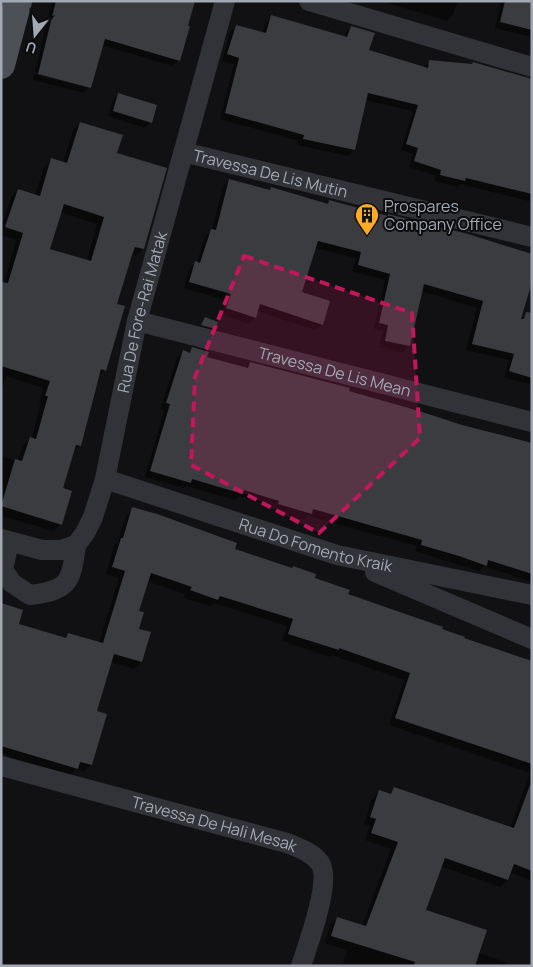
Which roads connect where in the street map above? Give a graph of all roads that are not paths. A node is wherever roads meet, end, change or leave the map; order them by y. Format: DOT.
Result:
graph roads {
  1 [pos="18,1"];
  2 [pos="225,1"];
  3 [pos="309,1"];
  4 [pos="1,65"];
  5 [pos="532,67"];
  6 [pos="183,152"];
  7 [pos="532,237"];
  8 [pos="138,321"];
  9 [pos="532,422"];
  10 [pos="105,479"];
  11 [pos="5,540"];
  12 [pos="76,545"];
  13 [pos="336,555"];
  14 [pos="532,595"];
  15 [pos="532,639"];
  16 [pos="1,766"];
  17 [pos="302,966"];
  1 -- 4 [label="main road"];
  2 -- 6 [label="street, Rua De Fore-Rai Matak"];
  3 -- 5 [label="street"];
  6 -- 7 [label="street, Travessa De Lis Mutin"];
  6 -- 8 [label="street, Rua De Fore-Rai Matak"];
  8 -- 9 [label="street, Travessa De Lis Mean"];
  8 -- 10 [label="street, Rua De Fore-Rai Matak"];
  10 -- 12 [label="street, Rua De Fore-Rai Matak"];
  10 -- 13 [label="street, Rua Do Fomento Kraik"];
  11 -- 12 [label="street"];
  11 -- 12 [label="street"];
  13 -- 14 [label="street, Rua Do Fomento Kraik"];
  13 -- 15 [label="street"];
  16 -- 17 [label="street, Travessa De Hali Mesak"];
}
